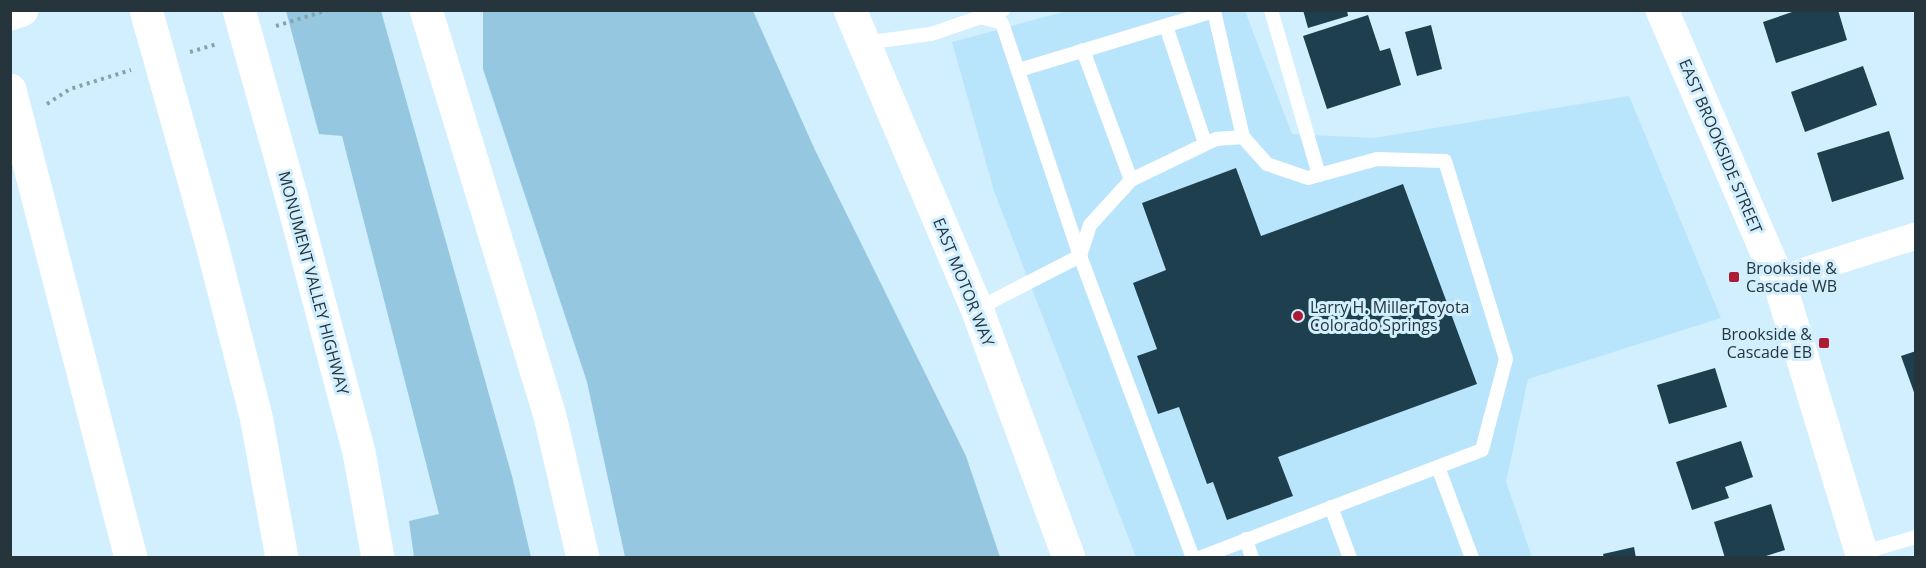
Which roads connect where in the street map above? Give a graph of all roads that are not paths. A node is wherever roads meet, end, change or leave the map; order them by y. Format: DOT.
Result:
graph roads {
  1 [pos="22,10"];
  2 [pos="146,10"];
  3 [pos="239,10"];
  4 [pos="426,10"];
  5 [pos="850,10"];
  6 [pos="1003,10"];
  7 [pos="1271,10"];
  8 [pos="1662,10"];
  9 [pos="10,14"];
  10 [pos="980,14"];
  11 [pos="1166,26"];
  12 [pos="864,44"];
  13 [pos="1083,50"];
  14 [pos="1019,70"];
  15 [pos="10,90"];
  16 [pos="1243,137"];
  17 [pos="1205,143"];
  18 [pos="1319,175"];
  19 [pos="1131,180"];
  20 [pos="1916,236"];
  21 [pos="1080,256"];
  22 [pos="1779,282"];
  23 [pos="977,309"];
  24 [pos="1438,467"];
  25 [pos="1331,507"];
  26 [pos="1916,537"];
  27 [pos="1246,539"];
  28 [pos="1862,555"];
  29 [pos="131,558"];
  30 [pos="282,558"];
  31 [pos="378,558"];
  32 [pos="584,558"];
  33 [pos="1069,558"];
  34 [pos="1193,558"];
  35 [pos="1199,558"];
  36 [pos="1252,558"];
  37 [pos="1350,558"];
  38 [pos="1472,558"];
  1 -- 9 [label="main road"];
  2 -- 30 [label="main road"];
  3 -- 31 [label="main road, MONUMENT VALLEY HIGHWAY"];
  4 -- 32 [label="main road"];
  5 -- 12 [label="main road, EAST MOTOR WAY"];
  6 -- 10 [label="lane"];
  7 -- 18 [label="lane"];
  8 -- 22 [label="main road, EAST BROOKSIDE STREET"];
  10 -- 12 [label="lane"];
  10 -- 14 [label="lane"];
  11 -- 13 [label="lane"];
  11 -- 16 [label="lane"];
  11 -- 17 [label="lane"];
  12 -- 23 [label="main road, EAST MOTOR WAY"];
  13 -- 14 [label="lane"];
  13 -- 19 [label="lane"];
  14 -- 21 [label="lane"];
  15 -- 29 [label="main road"];
  16 -- 17 [label="lane"];
  16 -- 18 [label="lane"];
  17 -- 19 [label="lane"];
  18 -- 24 [label="lane"];
  19 -- 21 [label="lane"];
  20 -- 22 [label="street"];
  21 -- 23 [label="lane"];
  21 -- 34 [label="lane"];
  22 -- 28 [label="main road, EAST BROOKSIDE STREET"];
  23 -- 33 [label="main road, EAST MOTOR WAY"];
  24 -- 25 [label="lane"];
  24 -- 38 [label="lane"];
  25 -- 27 [label="lane"];
  25 -- 37 [label="lane"];
  26 -- 28 [label="lane"];
  27 -- 35 [label="lane"];
  27 -- 36 [label="lane"];
}
